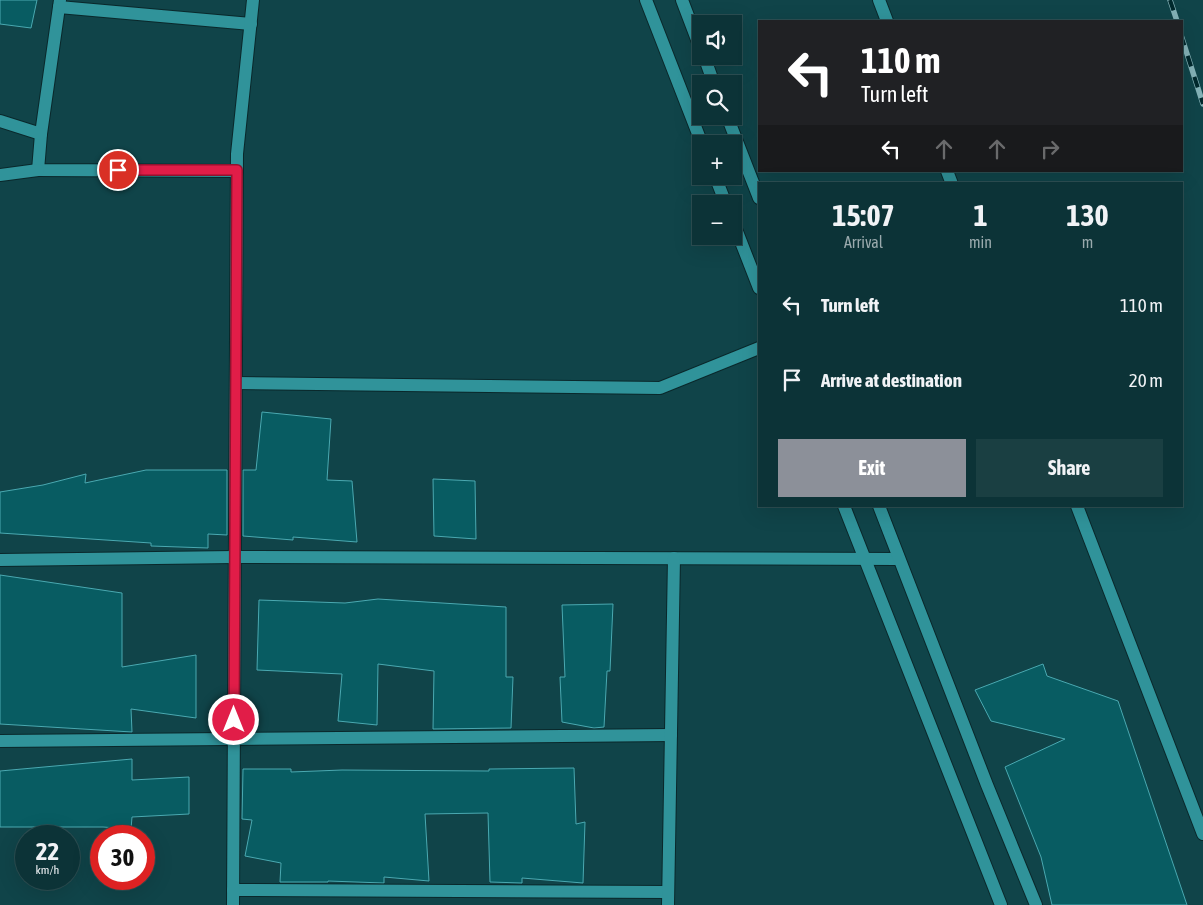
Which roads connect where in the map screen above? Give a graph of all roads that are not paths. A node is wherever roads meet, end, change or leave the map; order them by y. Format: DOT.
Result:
graph roads {
  1 [pos="253,0"];
  2 [pos="646,0"];
  3 [pos="682,0"];
  4 [pos="879,0"];
  5 [pos="60,4"];
  6 [pos="888,20"];
  7 [pos="250,24"];
  8 [pos="692,26"];
  9 [pos="0,121"];
  10 [pos="731,125"];
  11 [pos="41,134"];
  12 [pos="698,135"];
  13 [pos="38,170"];
  14 [pos="237,170"];
  15 [pos="0,175"];
  16 [pos="758,195"];
  17 [pos="742,244"];
  18 [pos="758,285"];
  19 [pos="758,348"];
  20 [pos="236,382"];
  21 [pos="844,507"];
  22 [pos="879,507"];
  23 [pos="1077,507"];
  24 [pos="234,557"];
  25 [pos="674,558"];
  26 [pos="865,559"];
  27 [pos="899,559"];
  28 [pos="0,560"];
  29 [pos="671,735"];
  30 [pos="233,739"];
  31 [pos="0,741"];
  32 [pos="1203,834"];
  33 [pos="233,890"];
  34 [pos="668,892"];
  35 [pos="233,905"];
  36 [pos="668,905"];
  37 [pos="1000,905"];
  38 [pos="1036,905"];
  1 -- 7 [label="street"];
  2 -- 12 [label="street"];
  3 -- 8 [label="street"];
  4 -- 6 [label="street"];
  5 -- 7 [label="street"];
  5 -- 11 [label="street"];
  7 -- 14 [label="street"];
  9 -- 11 [label="street"];
  10 -- 16 [label="street"];
  11 -- 13 [label="street"];
  13 -- 14 [label="street"];
  13 -- 15 [label="street"];
  14 -- 20 [label="street"];
  17 -- 18 [label="street"];
  19 -- 20 [label="street"];
  20 -- 24 [label="street"];
  21 -- 26 [label="street"];
  22 -- 27 [label="street"];
  23 -- 32 [label="street"];
  24 -- 25 [label="street"];
  24 -- 28 [label="street"];
  24 -- 30 [label="street"];
  25 -- 26 [label="street"];
  25 -- 29 [label="street"];
  26 -- 27 [label="street"];
  26 -- 37 [label="street"];
  27 -- 38 [label="street"];
  29 -- 30 [label="street"];
  29 -- 34 [label="street"];
  30 -- 31 [label="street"];
  30 -- 33 [label="street"];
  33 -- 34 [label="street"];
  33 -- 35 [label="street"];
  34 -- 36 [label="street"];
}
